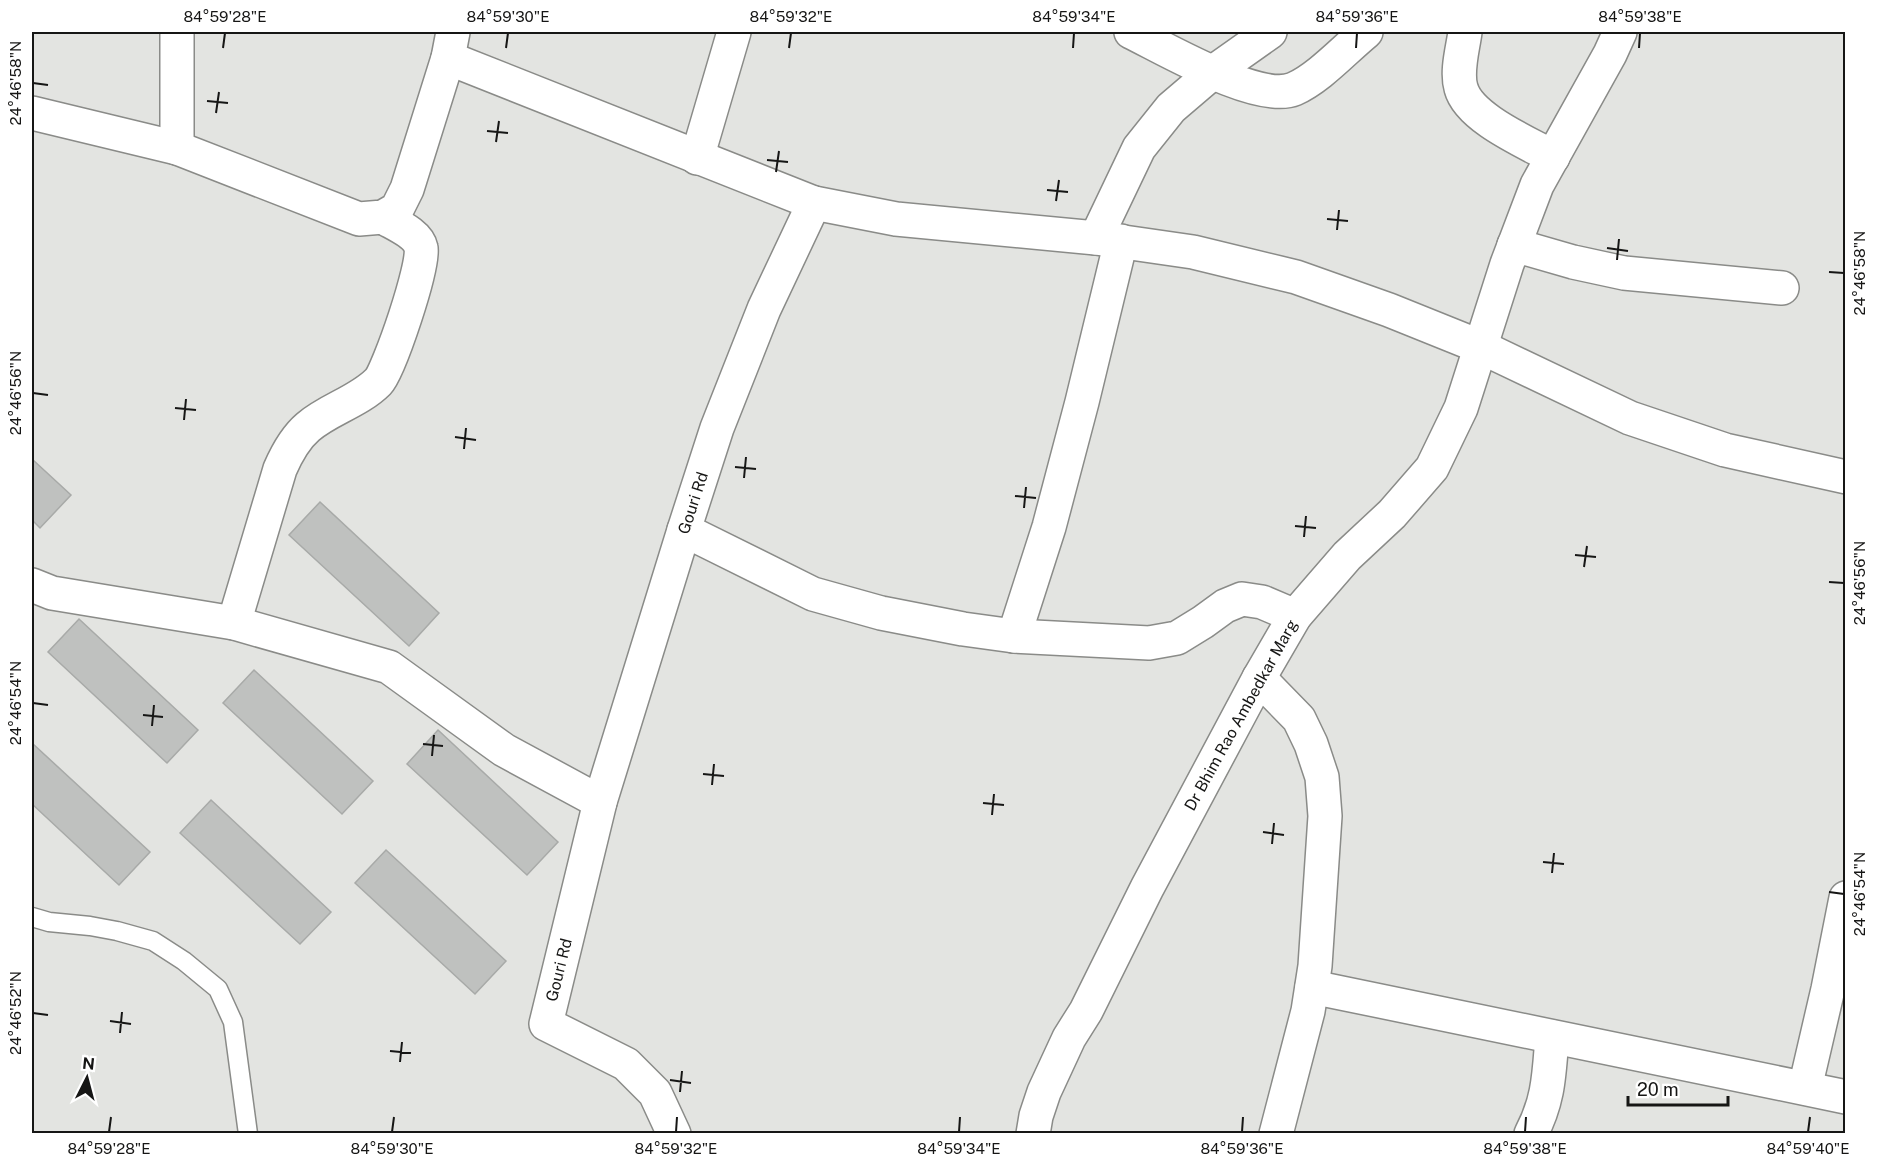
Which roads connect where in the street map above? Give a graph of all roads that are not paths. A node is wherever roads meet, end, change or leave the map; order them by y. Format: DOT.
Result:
graph roads {
  1 [pos="177,32"];
  2 [pos="734,32"];
  3 [pos="1131,32"];
  4 [pos="1270,32"];
  5 [pos="1366,32"];
  6 [pos="1465,32"];
  7 [pos="1620,32"];
  8 [pos="450,45"];
  9 [pos="1212,73"];
  10 [pos="32,114"];
  11 [pos="177,148"];
  12 [pos="1553,157"];
  13 [pos="697,158"];
  14 [pos="814,203"];
  15 [pos="383,217"];
  16 [pos="1108,239"];
  17 [pos="1514,245"];
  18 [pos="1782,288"];
  19 [pos="1481,347"];
  20 [pos="1845,477"];
  21 [pos="684,530"];
  22 [pos="32,585"];
  23 [pos="1295,616"];
  24 [pos="234,623"];
  25 [pos="1014,636"];
  26 [pos="1259,678"];
  27 [pos="600,802"];
  28 [pos="1844,914"];
  29 [pos="32,917"];
  30 [pos="1312,987"];
  31 [pos="1552,1037"];
  32 [pos="1805,1088"];
  33 [pos="1845,1098"];
  34 [pos="248,1134"];
  35 [pos="674,1134"];
  36 [pos="1033,1134"];
  37 [pos="1276,1134"];
  38 [pos="1531,1134"];
  1 -- 11 [label="street"];
  2 -- 13 [label="street"];
  3 -- 9 [label="street"];
  4 -- 9 [label="street"];
  5 -- 9 [label="street"];
  6 -- 12 [label="street"];
  7 -- 12 [label="street, Dr Bhim Rao Ambedkar Marg"];
  8 -- 13 [label="street"];
  8 -- 15 [label="street"];
  9 -- 16 [label="street"];
  10 -- 11 [label="street"];
  11 -- 15 [label="street"];
  12 -- 17 [label="street, Dr Bhim Rao Ambedkar Marg"];
  13 -- 14 [label="street"];
  14 -- 16 [label="street"];
  14 -- 21 [label="street, Gouri Rd"];
  15 -- 24 [label="street"];
  16 -- 19 [label="street"];
  16 -- 25 [label="street"];
  17 -- 18 [label="street"];
  17 -- 19 [label="street, Dr Bhim Rao Ambedkar Marg"];
  19 -- 20 [label="street"];
  19 -- 23 [label="street, Dr Bhim Rao Ambedkar Marg"];
  21 -- 25 [label="street"];
  21 -- 27 [label="street, Gouri Rd"];
  22 -- 24 [label="street"];
  23 -- 25 [label="street"];
  23 -- 26 [label="street, Dr Bhim Rao Ambedkar Marg"];
  24 -- 27 [label="street"];
  26 -- 30 [label="street"];
  26 -- 36 [label="street, Dr Bhim Rao Ambedkar Marg"];
  27 -- 35 [label="street, Gouri Rd"];
  28 -- 32 [label="street"];
  29 -- 34 [label="lane"];
  30 -- 31 [label="street"];
  30 -- 37 [label="street"];
  31 -- 32 [label="street"];
  31 -- 38 [label="street"];
  32 -- 33 [label="street"];
}
